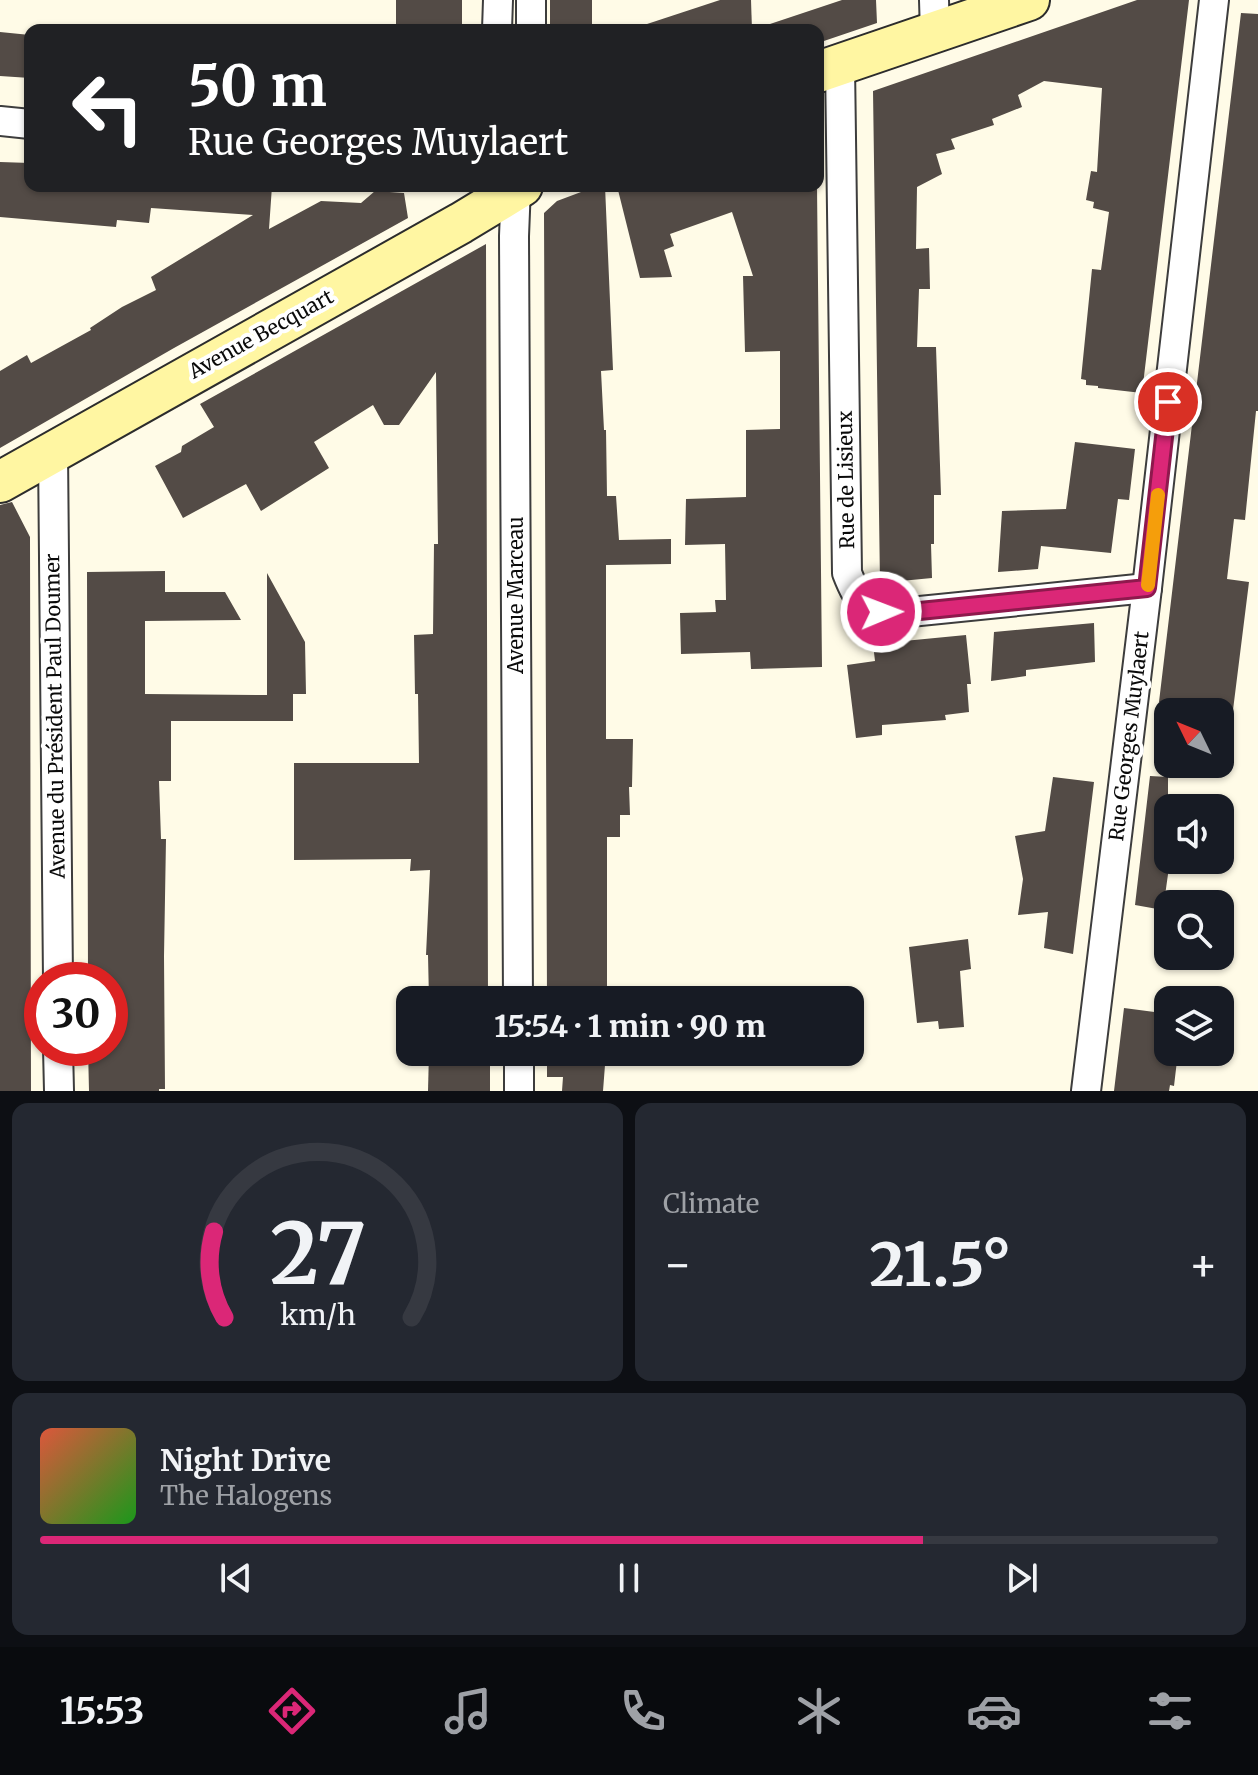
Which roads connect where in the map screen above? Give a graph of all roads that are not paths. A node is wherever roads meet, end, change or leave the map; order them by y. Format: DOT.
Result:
graph roads {
  1 [pos="498,0"];
  2 [pos="531,0"];
  3 [pos="1029,0"];
  4 [pos="1214,0"];
  5 [pos="934,16"];
  6 [pos="497,24"];
  7 [pos="531,24"];
  8 [pos="829,68"];
  9 [pos="0,121"];
  10 [pos="24,123"];
  11 [pos="508,192"];
  12 [pos="516,192"];
  13 [pos="53,452"];
  14 [pos="0,482"];
  15 [pos="1147,588"];
  16 [pos="58,962"];
  17 [pos="518,986"];
  18 [pos="58,1066"];
  19 [pos="519,1066"];
  20 [pos="59,1091"];
  21 [pos="519,1091"];
  22 [pos="1086,1091"];
  1 -- 6 [label="street"];
  2 -- 7 [label="street"];
  3 -- 5 [label="street"];
  4 -- 15 [label="street, Rue Georges Muylaert"];
  5 -- 8 [label="street"];
  8 -- 15 [label="street, Rue de Lisieux"];
  9 -- 10 [label="street"];
  11 -- 13 [label="street, Avenue Becquart"];
  12 -- 17 [label="street, Avenue Marceau"];
  13 -- 14 [label="street, Avenue Becquart"];
  13 -- 16 [label="street, Avenue du Président Paul Doumer"];
  15 -- 22 [label="street, Rue Georges Muylaert"];
  18 -- 20 [label="street"];
  19 -- 21 [label="street"];
}
